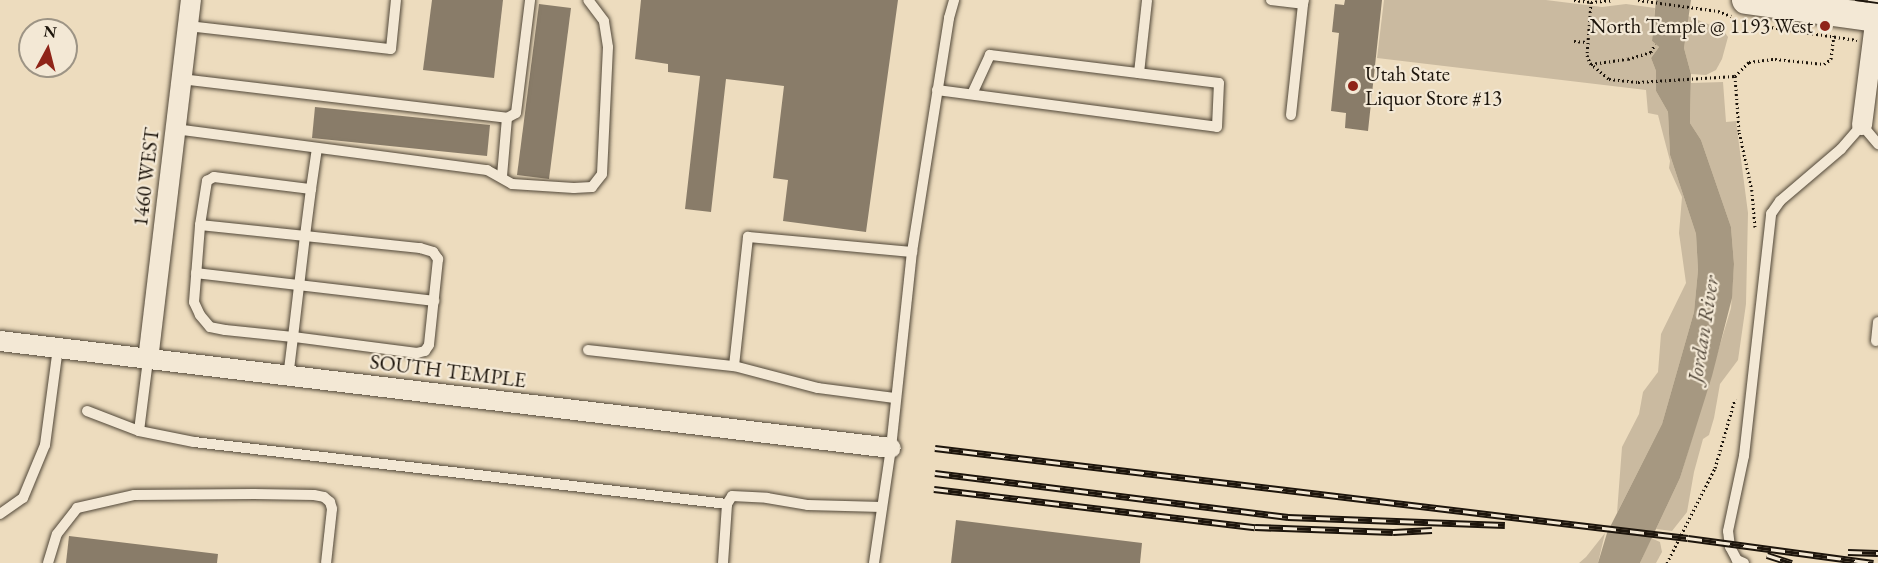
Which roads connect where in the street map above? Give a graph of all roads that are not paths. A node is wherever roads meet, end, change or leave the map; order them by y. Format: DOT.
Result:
graph roads {
  1 [pos="191,0"];
  2 [pos="396,0"];
  3 [pos="530,0"];
  4 [pos="588,0"];
  5 [pos="954,0"];
  6 [pos="1147,0"];
  7 [pos="1271,0"];
  8 [pos="1746,0"];
  9 [pos="1303,2"];
  10 [pos="1877,12"];
  11 [pos="188,26"];
  12 [pos="1139,73"];
  13 [pos="182,79"];
  14 [pos="938,90"];
  15 [pos="972,94"];
  16 [pos="1291,115"];
  17 [pos="507,118"];
  18 [pos="1862,125"];
  19 [pos="176,129"];
  20 [pos="1878,144"];
  21 [pos="317,148"];
  22 [pos="502,176"];
  23 [pos="311,189"];
  24 [pos="200,225"];
  25 [pos="305,236"];
  26 [pos="912,252"];
  27 [pos="196,273"];
  28 [pos="299,285"];
  29 [pos="434,301"];
  30 [pos="1878,322"];
  31 [pos="292,337"];
  32 [pos="0,341"];
  33 [pos="1876,341"];
  34 [pos="58,348"];
  35 [pos="588,350"];
  36 [pos="148,360"];
  37 [pos="734,366"];
  38 [pos="288,376"];
  39 [pos="895,398"];
  40 [pos="87,411"];
  41 [pos="139,431"];
  42 [pos="891,448"];
  43 [pos="727,504"];
  44 [pos="882,507"];
  45 [pos="0,514"];
  46 [pos="48,563"];
  47 [pos="326,563"];
  48 [pos="723,563"];
  49 [pos="874,563"];
  50 [pos="1743,563"];
  1 -- 11 [label="street, 1460 WEST"];
  2 -- 11 [label="lane"];
  3 -- 17 [label="lane"];
  4 -- 22 [label="lane"];
  5 -- 14 [label="lane"];
  6 -- 12 [label="lane"];
  7 -- 9 [label="lane"];
  8 -- 10 [label="main road"];
  9 -- 16 [label="lane"];
  10 -- 18 [label="street"];
  11 -- 13 [label="street, 1460 WEST"];
  12 -- 15 [label="lane"];
  12 -- 15 [label="lane"];
  13 -- 17 [label="lane"];
  13 -- 19 [label="street, 1460 WEST"];
  14 -- 15 [label="lane"];
  14 -- 26 [label="lane"];
  17 -- 22 [label="lane"];
  18 -- 20 [label="lane"];
  18 -- 50 [label="lane"];
  19 -- 21 [label="lane"];
  19 -- 36 [label="street, 1460 WEST"];
  21 -- 22 [label="lane"];
  21 -- 23 [label="lane"];
  23 -- 24 [label="lane"];
  23 -- 25 [label="lane"];
  24 -- 25 [label="lane"];
  24 -- 27 [label="lane"];
  25 -- 28 [label="lane"];
  25 -- 29 [label="lane"];
  26 -- 37 [label="lane"];
  26 -- 39 [label="lane"];
  27 -- 28 [label="lane"];
  27 -- 31 [label="lane"];
  28 -- 29 [label="lane"];
  28 -- 31 [label="lane"];
  29 -- 31 [label="lane"];
  30 -- 33 [label="lane"];
  31 -- 38 [label="lane"];
  32 -- 34 [label="street, SOUTH TEMPLE"];
  34 -- 36 [label="street, SOUTH TEMPLE"];
  34 -- 45 [label="lane"];
  35 -- 37 [label="lane"];
  36 -- 38 [label="street, SOUTH TEMPLE"];
  36 -- 41 [label="lane"];
  37 -- 39 [label="lane"];
  38 -- 42 [label="street, SOUTH TEMPLE"];
  39 -- 42 [label="lane"];
  40 -- 41 [label="lane"];
  41 -- 43 [label="lane"];
  42 -- 44 [label="lane"];
  43 -- 44 [label="lane"];
  43 -- 48 [label="lane"];
  44 -- 49 [label="lane"];
  46 -- 47 [label="lane"];
}
